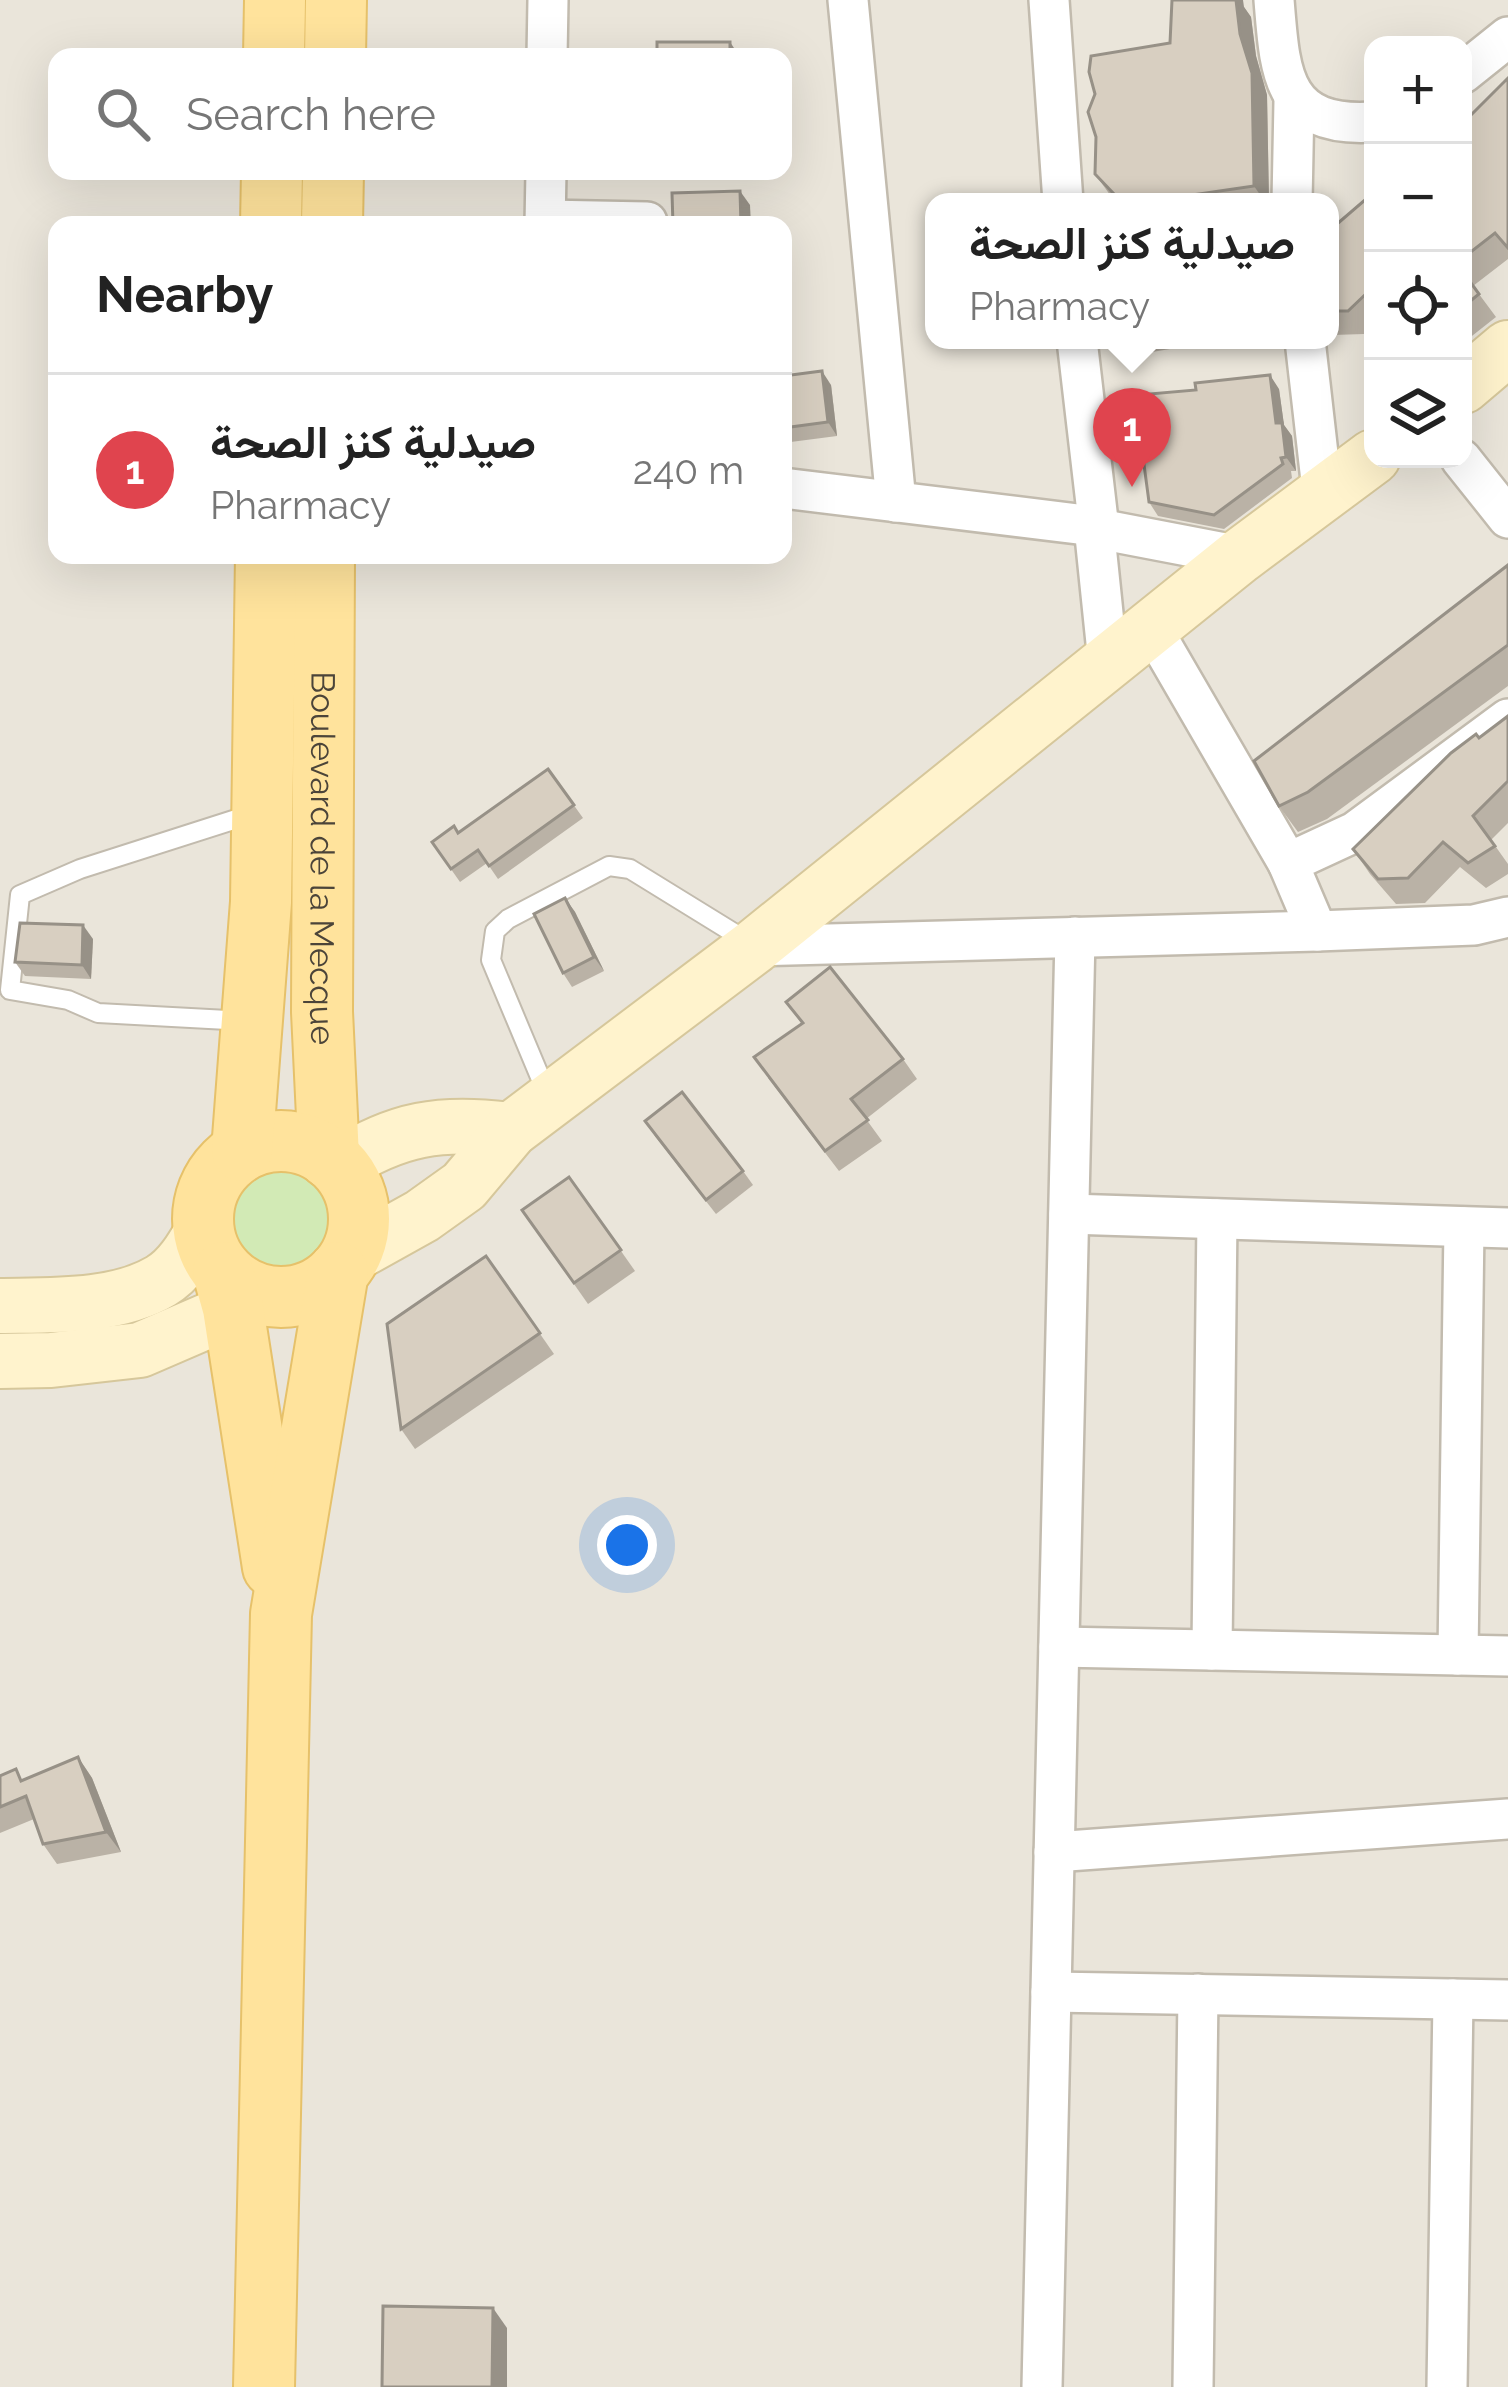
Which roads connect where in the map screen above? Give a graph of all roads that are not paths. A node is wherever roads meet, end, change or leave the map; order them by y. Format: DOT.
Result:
graph roads {
  1 [pos="275,0"];
  2 [pos="336,0"];
  3 [pos="548,0"];
  4 [pos="848,0"];
  5 [pos="1049,0"];
  6 [pos="1274,0"];
  7 [pos="1506,42"];
  8 [pos="274,48"];
  9 [pos="335,48"];
  10 [pos="547,48"];
  11 [pos="1472,67"];
  12 [pos="1294,101"];
  13 [pos="1364,122"];
  14 [pos="272,180"];
  15 [pos="333,180"];
  16 [pos="545,180"];
  17 [pos="1062,193"];
  18 [pos="1292,193"];
  19 [pos="271,216"];
  20 [pos="332,216"];
  21 [pos="545,216"];
  22 [pos="1078,349"];
  23 [pos="1306,349"];
  24 [pos="1508,349"];
  25 [pos="1472,379"];
  26 [pos="1364,464"];
  27 [pos="1468,468"];
  28 [pos="792,489"];
  29 [pos="1323,498"];
  30 [pos="896,502"];
  31 [pos="1508,518"];
  32 [pos="1096,527"];
  33 [pos="1240,556"];
  34 [pos="266,564"];
  35 [pos="323,564"];
  36 [pos="1151,627"];
  37 [pos="1108,662"];
  38 [pos="1505,728"];
  39 [pos="265,810"];
  40 [pos="1288,863"];
  41 [pos="1508,917"];
  42 [pos="1318,931"];
  43 [pos="1075,938"];
  44 [pos="754,946"];
  45 [pos="251,1022"];
  46 [pos="530,1115"];
  47 [pos="242,1151"];
  48 [pos="334,1162"];
  49 [pos="1069,1214"];
  50 [pos="1217,1219"];
  51 [pos="1464,1227"];
  52 [pos="1508,1228"];
  53 [pos="344,1264"];
  54 [pos="231,1276"];
  55 [pos="0,1306"];
  56 [pos="0,1360"];
  57 [pos="281,1614"];
  58 [pos="1059,1647"];
  59 [pos="1212,1650"];
  60 [pos="1458,1655"];
  61 [pos="1508,1656"];
  62 [pos="1508,1819"];
  63 [pos="1054,1852"];
  64 [pos="1051,1992"];
  65 [pos="1198,1994"];
  66 [pos="1453,1999"];
  67 [pos="1508,2000"];
  68 [pos="263,2387"];
  69 [pos="1042,2387"];
  70 [pos="1193,2387"];
  71 [pos="1447,2387"];
  1 -- 8 [label="main road"];
  2 -- 9 [label="main road"];
  3 -- 10 [label="street"];
  4 -- 30 [label="street"];
  5 -- 17 [label="street"];
  6 -- 12 [label="street"];
  7 -- 11 [label="street"];
  12 -- 13 [label="street"];
  12 -- 18 [label="street"];
  14 -- 19 [label="main road"];
  15 -- 20 [label="main road"];
  16 -- 21 [label="street"];
  22 -- 32 [label="street"];
  23 -- 29 [label="street"];
  24 -- 25 [label="main road"];
  26 -- 29 [label="main road"];
  27 -- 31 [label="street"];
  28 -- 30 [label="street"];
  29 -- 33 [label="main road"];
  30 -- 32 [label="street"];
  32 -- 33 [label="street"];
  32 -- 37 [label="street"];
  33 -- 36 [label="main road"];
  34 -- 39 [label="main road, Boulevard de la Mecque"];
  35 -- 48 [label="main road, Boulevard de la Mecque"];
  36 -- 37 [label="main road"];
  36 -- 40 [label="street"];
  37 -- 44 [label="main road"];
  38 -- 40 [label="street"];
  39 -- 45 [label="main road, Boulevard de la Mecque"];
  39 -- 45 [label="lane"];
  40 -- 42 [label="street"];
  41 -- 42 [label="street"];
  42 -- 43 [label="street"];
  43 -- 44 [label="street"];
  43 -- 49 [label="street"];
  44 -- 46 [label="main road"];
  44 -- 46 [label="lane"];
  45 -- 47 [label="main road, Boulevard de la Mecque"];
  46 -- 48 [label="main road"];
  46 -- 53 [label="main road"];
  47 -- 48 [label="main road"];
  47 -- 54 [label="main road"];
  48 -- 53 [label="main road, Boulevard de la Mecque"];
  49 -- 50 [label="street"];
  49 -- 58 [label="street"];
  50 -- 51 [label="street"];
  50 -- 59 [label="street"];
  51 -- 52 [label="street"];
  51 -- 60 [label="street"];
  53 -- 54 [label="main road"];
  53 -- 57 [label="main road, Boulevard de la Mecque"];
  54 -- 55 [label="main road"];
  54 -- 56 [label="main road"];
  54 -- 57 [label="main road"];
  57 -- 68 [label="main road"];
  58 -- 59 [label="street"];
  58 -- 63 [label="street"];
  59 -- 60 [label="street"];
  60 -- 61 [label="street"];
  62 -- 63 [label="street"];
  63 -- 64 [label="street"];
  64 -- 65 [label="street"];
  64 -- 69 [label="street"];
  65 -- 66 [label="street"];
  65 -- 70 [label="street"];
  66 -- 67 [label="street"];
  66 -- 71 [label="street"];
}
